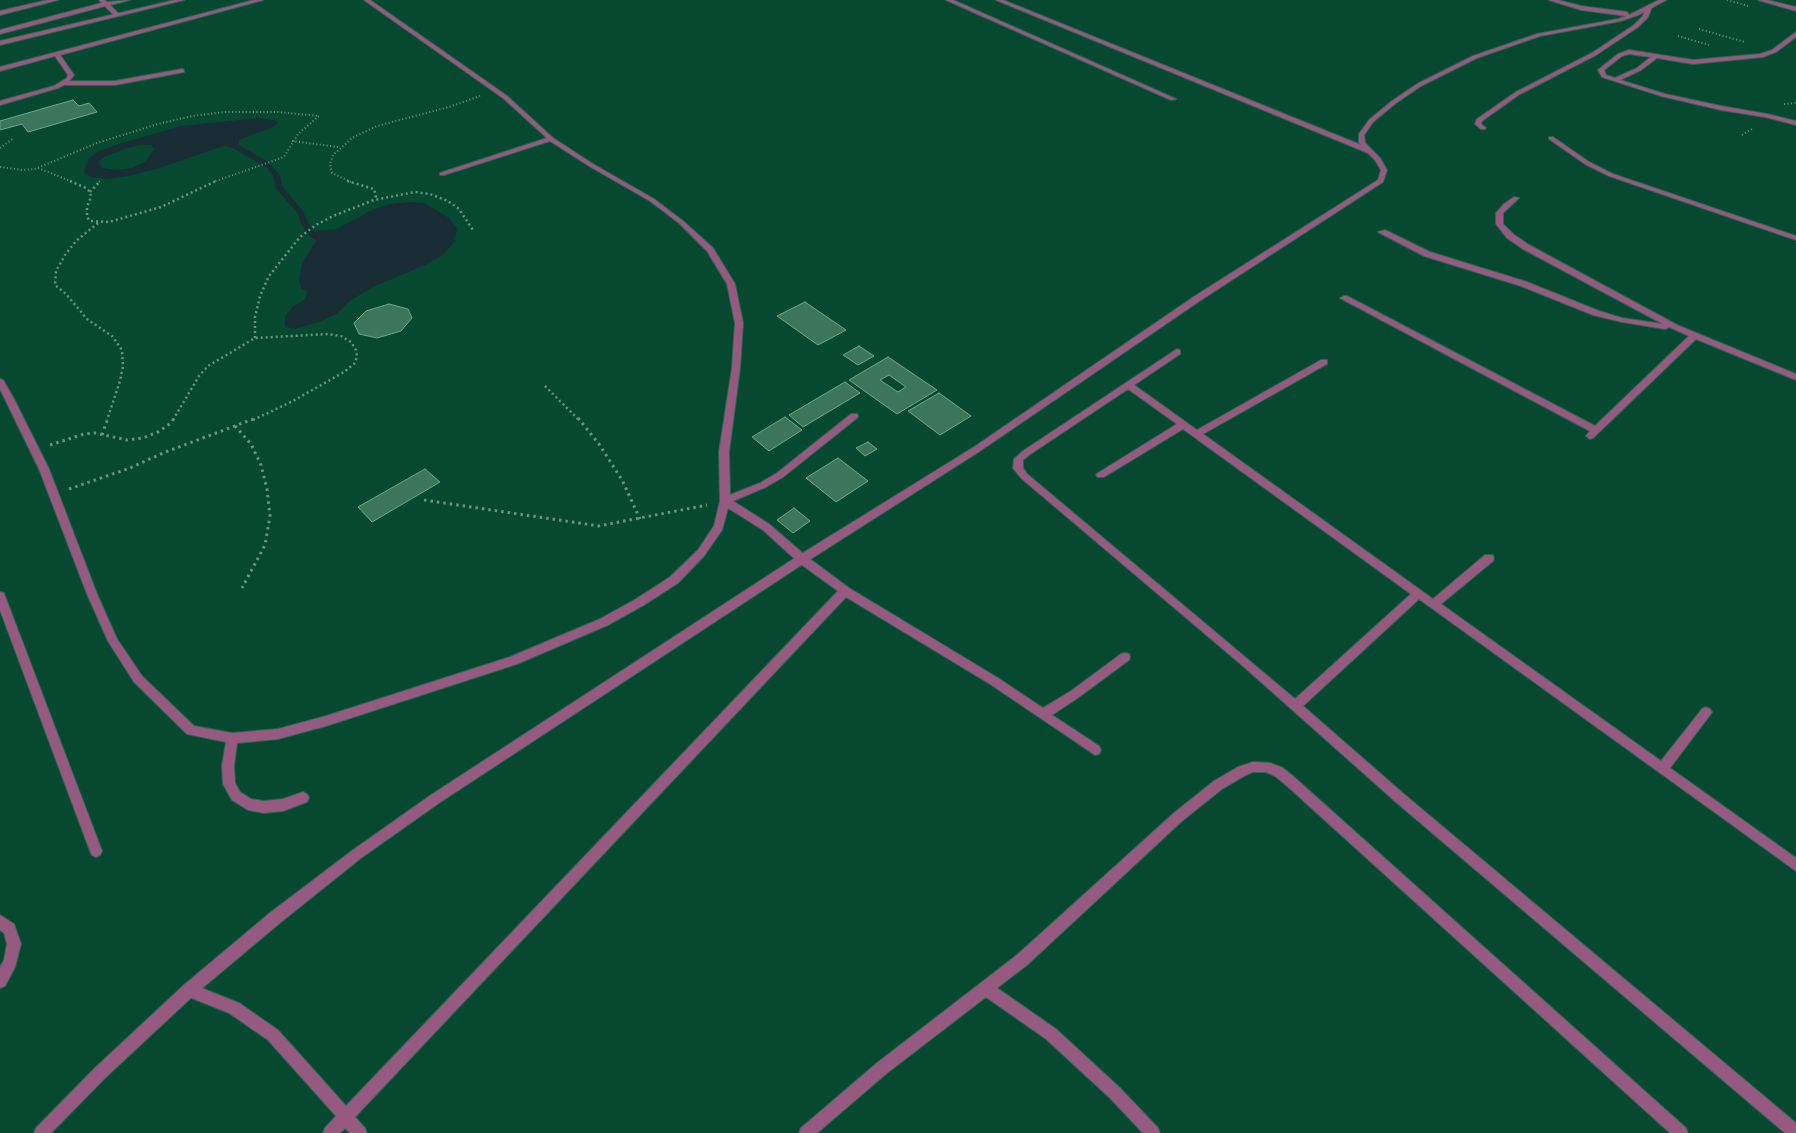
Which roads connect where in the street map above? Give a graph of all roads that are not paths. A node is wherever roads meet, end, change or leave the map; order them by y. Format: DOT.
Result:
graph roads {
  1 [pos="55,0"];
  2 [pos="127,0"];
  3 [pos="181,0"];
  4 [pos="260,0"];
  5 [pos="367,0"];
  6 [pos="949,0"];
  7 [pos="999,0"];
  8 [pos="1552,0"];
  9 [pos="1663,0"];
  10 [pos="1761,0"];
  11 [pos="103,2"];
  12 [pos="1650,7"];
  13 [pos="1796,10"];
  14 [pos="0,13"];
  15 [pos="1636,14"];
  16 [pos="117,15"];
  17 [pos="0,32"];
  18 [pos="1796,34"];
  19 [pos="0,43"];
  20 [pos="56,53"];
  21 [pos="1656,56"];
  22 [pos="0,69"];
  23 [pos="182,71"];
  24 [pos="1615,80"];
  25 [pos="64,84"];
  26 [pos="1173,99"];
  27 [pos="0,103"];
  28 [pos="1796,123"];
  29 [pos="1483,128"];
  30 [pos="1551,138"];
  31 [pos="551,139"];
  32 [pos="1369,151"];
  33 [pos="442,174"];
  34 [pos="1516,198"];
  35 [pos="1382,232"];
  36 [pos="1796,238"];
  37 [pos="1344,298"];
  38 [pos="1674,327"];
  39 [pos="1694,336"];
  40 [pos="1177,352"];
  41 [pos="1324,362"];
  42 [pos="1796,377"];
  43 [pos="0,382"];
  44 [pos="1128,386"];
  45 [pos="854,416"];
  46 [pos="1182,425"];
  47 [pos="1196,434"];
  48 [pos="1101,475"];
  49 [pos="725,502"];
  50 [pos="1489,558"];
  51 [pos="802,559"];
  52 [pos="845,591"];
  53 [pos="1418,594"];
  54 [pos="0,596"];
  55 [pos="1434,605"];
  56 [pos="1125,657"];
  57 [pos="1295,706"];
  58 [pos="1706,712"];
  59 [pos="1044,714"];
  60 [pos="232,738"];
  61 [pos="1095,750"];
  62 [pos="1662,769"];
  63 [pos="303,798"];
  64 [pos="96,851"];
  65 [pos="1796,865"];
  66 [pos="0,922"];
  67 [pos="0,981"];
  68 [pos="986,989"];
  69 [pos="189,990"];
  70 [pos="346,1116"];
  71 [pos="41,1133"];
  72 [pos="330,1133"];
  73 [pos="360,1133"];
  74 [pos="806,1133"];
  75 [pos="1153,1133"];
  76 [pos="1681,1133"];
  77 [pos="1796,1133"];
  1 -- 14 [label="street"];
  2 -- 11 [label="street"];
  3 -- 16 [label="street"];
  4 -- 20 [label="street"];
  5 -- 31 [label="street"];
  6 -- 26 [label="street"];
  7 -- 32 [label="street"];
  8 -- 15 [label="street"];
  9 -- 12 [label="street"];
  10 -- 13 [label="street"];
  11 -- 16 [label="street"];
  11 -- 17 [label="street"];
  12 -- 15 [label="street"];
  12 -- 29 [label="street"];
  15 -- 32 [label="street"];
  16 -- 19 [label="street"];
  18 -- 21 [label="street"];
  20 -- 22 [label="street"];
  20 -- 25 [label="street"];
  21 -- 24 [label="street"];
  21 -- 24 [label="street"];
  23 -- 25 [label="street"];
  24 -- 28 [label="street"];
  25 -- 27 [label="street"];
  30 -- 36 [label="street"];
  31 -- 33 [label="street"];
  31 -- 49 [label="street"];
  32 -- 51 [label="street"];
  34 -- 38 [label="street"];
  35 -- 38 [label="street"];
  37 -- 39 [label="street"];
  38 -- 39 [label="street"];
  39 -- 42 [label="street"];
  40 -- 44 [label="street"];
  41 -- 47 [label="street"];
  43 -- 60 [label="street"];
  44 -- 46 [label="street"];
  44 -- 57 [label="street"];
  45 -- 49 [label="street"];
  46 -- 47 [label="street"];
  46 -- 48 [label="street"];
  47 -- 53 [label="street"];
  49 -- 51 [label="street"];
  49 -- 60 [label="street"];
  50 -- 55 [label="street"];
  51 -- 52 [label="street"];
  51 -- 69 [label="street"];
  52 -- 59 [label="street"];
  52 -- 70 [label="street"];
  53 -- 55 [label="street"];
  53 -- 57 [label="street"];
  54 -- 64 [label="street"];
  55 -- 62 [label="street"];
  56 -- 59 [label="street"];
  57 -- 77 [label="street"];
  58 -- 62 [label="street"];
  59 -- 61 [label="street"];
  60 -- 63 [label="street"];
  62 -- 65 [label="street"];
  66 -- 67 [label="street"];
  68 -- 74 [label="street"];
  68 -- 75 [label="street"];
  68 -- 76 [label="street"];
  69 -- 70 [label="street"];
  69 -- 71 [label="street"];
  70 -- 72 [label="street"];
  70 -- 73 [label="street"];
}
